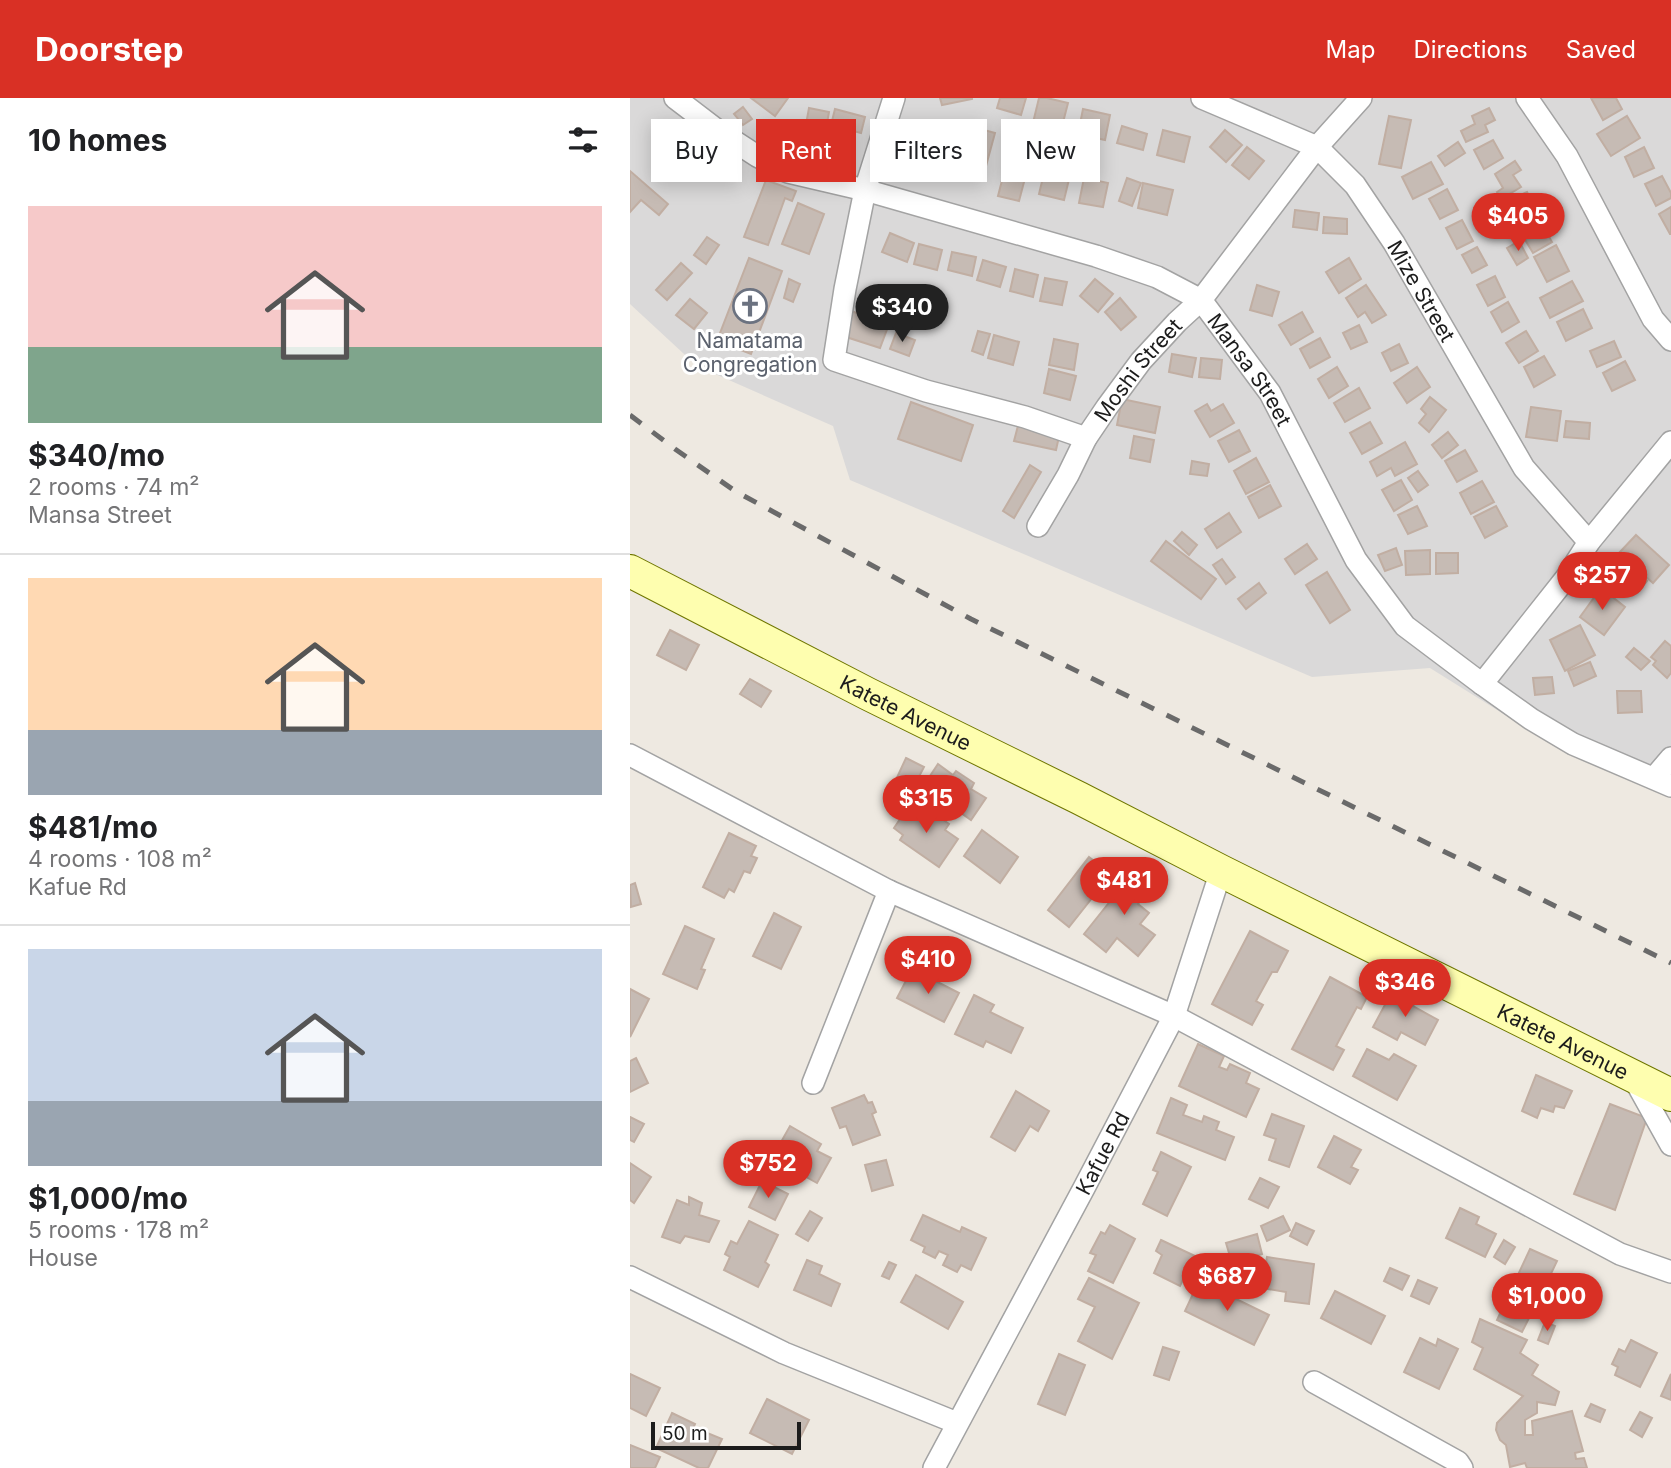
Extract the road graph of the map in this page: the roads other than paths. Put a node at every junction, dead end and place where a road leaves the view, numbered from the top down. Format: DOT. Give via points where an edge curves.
graph roads {
  1 [pos="675,98"];
  2 [pos="894,98"];
  3 [pos="1202,98"];
  4 [pos="1361,98"];
  5 [pos="1527,98"];
  6 [pos="1317,147"];
  7 [pos="865,190"];
  8 [pos="1201,300"];
  9 [pos="1671,340"];
  10 [pos="1086,438"];
  11 [pos="1671,442"];
  12 [pos="1038,526"];
  13 [pos="1589,542"];
  14 [pos="630,571"];
  15 [pos="1482,684"];
  16 [pos="630,755"];
  17 [pos="1671,758"];
  18 [pos="1663,782"];
  19 [pos="1221,871"];
  20 [pos="890,891"];
  21 [pos="1174,1016"];
  22 [pos="1633,1077"];
  23 [pos="813,1083"];
  24 [pos="1671,1095"];
  25 [pos="1671,1145"];
  26 [pos="1671,1272"];
  27 [pos="630,1277"];
  28 [pos="1314,1382"];
  29 [pos="957,1423"];
  30 [pos="934,1468"];
  31 [pos="1462,1468"];
  1 -- 7 [label="street, Mansa Street" via="757,156 788,172"];
  2 -- 7 [label="street"];
  3 -- 6 [label="street, Mize Street"];
  4 -- 6 [label="street, Moshi Street"];
  5 -- 9 [label="street" via="1567,156 1653,318"];
  6 -- 8 [label="street, Moshi Street"];
  6 -- 13 [label="street, Mize Street" via="1355,185 1394,243 1524,468"];
  7 -- 8 [label="street, Mansa Street" via="1096,256 1157,277"];
  7 -- 10 [label="street" via="834,360"];
  8 -- 10 [label="street, Moshi Street" via="1141,361"];
  8 -- 15 [label="street, Mansa Street" via="1270,393 1356,560 1405,626"];
  10 -- 12 [label="street, Moshi Street"];
  11 -- 13 [label="street"];
  13 -- 15 [label="street"];
  14 -- 19 [label="street, Katete Avenue"];
  15 -- 18 [label="street, Mansa Street" via="1573,744"];
  16 -- 20 [label="street"];
  17 -- 18 [label="street"];
  19 -- 21 [label="street, Kafue Rd"];
  19 -- 22 [label="street, Katete Avenue"];
  20 -- 21 [label="street"];
  20 -- 23 [label="street"];
  21 -- 26 [label="street" via="1620,1254"];
  21 -- 29 [label="street, Kafue Rd"];
  22 -- 24 [label="street, Katete Avenue"];
  22 -- 25 [label="street"];
  27 -- 29 [label="street" via="784,1353"];
  28 -- 31 [label="street"];
  29 -- 30 [label="street, Kafue Rd"];
}
